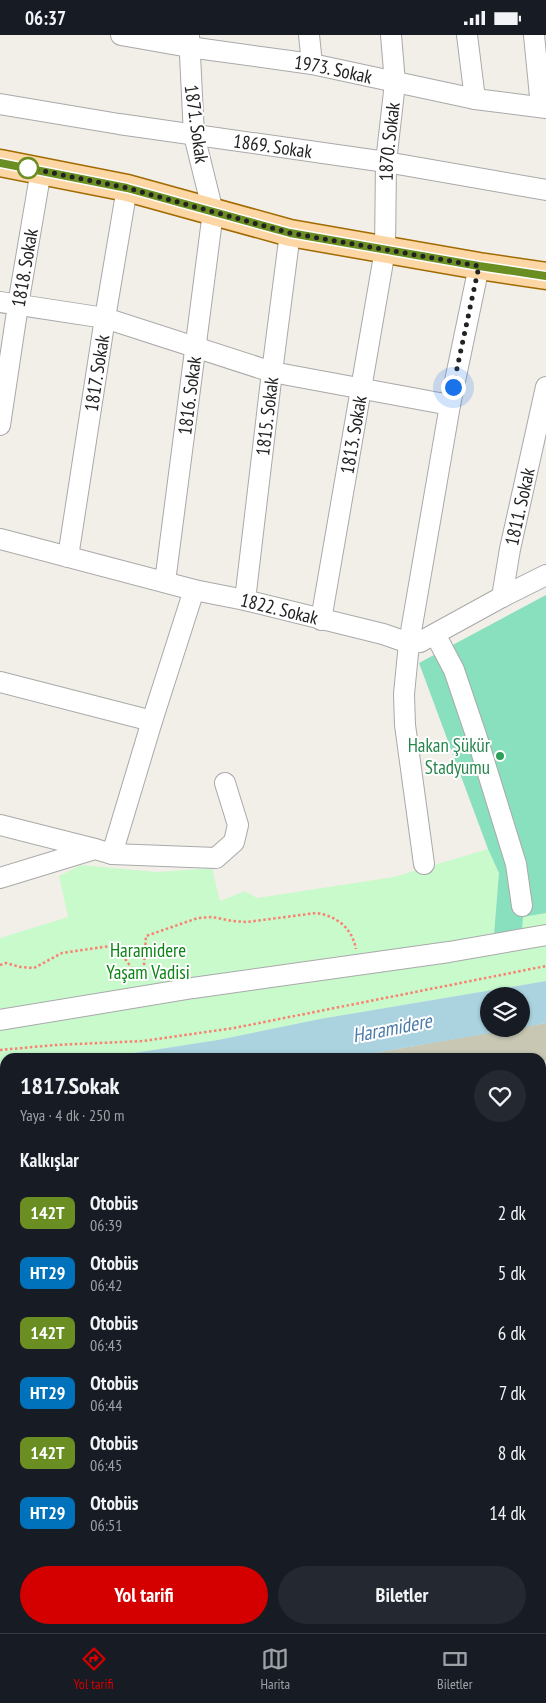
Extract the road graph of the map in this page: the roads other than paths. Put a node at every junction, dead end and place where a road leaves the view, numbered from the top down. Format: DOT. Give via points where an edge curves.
graph roads {
  1 [pos="120,35"];
  2 [pos="309,35"];
  3 [pos="391,35"];
  4 [pos="467,35"];
  5 [pos="534,35"];
  6 [pos="189,41"];
  7 [pos="312,64"];
  8 [pos="395,83"];
  9 [pos="475,99"];
  10 [pos="0,104"];
  11 [pos="544,107"];
  12 [pos="194,135"];
  13 [pos="386,162"];
  14 [pos="0,163"];
  15 [pos="41,170"];
  16 [pos="127,188"];
  17 [pos="546,190"];
  18 [pos="213,211"];
  19 [pos="290,233"];
  20 [pos="384,250"];
  21 [pos="479,266"];
  22 [pos="546,276"];
  23 [pos="9,303"];
  24 [pos="105,318"];
  25 [pos="195,348"];
  26 [pos="272,372"];
  27 [pos="360,387"];
  28 [pos="546,387"];
  29 [pos="450,405"];
  30 [pos="0,425"];
  31 [pos="0,539"];
  32 [pos="68,557"];
  33 [pos="546,575"];
  34 [pos="165,582"];
  35 [pos="194,590"];
  36 [pos="502,597"];
  37 [pos="245,600"];
  38 [pos="321,620"];
  39 [pos="435,634"];
  40 [pos="409,643"];
  41 [pos="0,681"];
  42 [pos="152,721"];
  43 [pos="225,783"];
  44 [pos="0,825"];
  45 [pos="104,851"];
  46 [pos="424,864"];
  47 [pos="0,878"];
  48 [pos="522,907"];
  49 [pos="546,935"];
  50 [pos="0,1020"];
  1 -- 6 [label="street, 1973. Sokak"];
  2 -- 7 [label="street"];
  3 -- 8 [label="street, 1870. Sokak"];
  4 -- 9 [label="street"];
  5 -- 11 [label="street"];
  6 -- 7 [label="street, 1973. Sokak"];
  6 -- 12 [label="street, 1871. Sokak"];
  7 -- 8 [label="street, 1973. Sokak"];
  8 -- 9 [label="street, 1973. Sokak"];
  8 -- 13 [label="street, 1870. Sokak"];
  9 -- 11 [label="street, 1973. Sokak"];
  10 -- 12 [label="street, 1869. Sokak"];
  12 -- 13 [label="street, 1869. Sokak"];
  12 -- 18 [label="street, 1871. Sokak"];
  13 -- 17 [label="street, 1869. Sokak"];
  13 -- 20 [label="street, 1870. Sokak"];
  14 -- 15 [label="main road"];
  15 -- 16 [label="main road"];
  15 -- 23 [label="street, 1818. Sokak"];
  16 -- 18 [label="main road"];
  16 -- 24 [label="street, 1817. Sokak"];
  18 -- 19 [label="main road"];
  18 -- 25 [label="street, 1816. Sokak"];
  19 -- 20 [label="main road"];
  19 -- 26 [label="street, 1815. Sokak"];
  20 -- 21 [label="main road"];
  20 -- 27 [label="street, 1813. Sokak"];
  21 -- 22 [label="main road"];
  21 -- 29 [label="street"];
  23 -- 24 [label="street"];
  23 -- 30 [label="street, 1818. Sokak"];
  24 -- 25 [label="street"];
  24 -- 32 [label="street, 1817. Sokak"];
  25 -- 26 [label="street"];
  25 -- 34 [label="street, 1816. Sokak"];
  26 -- 27 [label="street"];
  26 -- 37 [label="street, 1815. Sokak"];
  27 -- 29 [label="street"];
  27 -- 38 [label="street, 1813. Sokak"];
  28 -- 36 [label="street, 1811. Sokak"];
  29 -- 40 [label="street"];
  31 -- 32 [label="street, 1822. Sokak"];
  32 -- 34 [label="street, 1822. Sokak"];
  33 -- 36 [label="street"];
  34 -- 35 [label="street, 1822. Sokak"];
  35 -- 37 [label="street, 1822. Sokak"];
  35 -- 42 [label="street"];
  36 -- 39 [label="street"];
  37 -- 38 [label="street, 1822. Sokak"];
  38 -- 40 [label="street, 1822. Sokak"];
  39 -- 40 [label="street" via="420,642"];
  39 -- 48 [label="street" via="454,670 476,738 516,864"];
  40 -- 46 [label="street" via="404,694 405,725"];
  41 -- 42 [label="street"];
  42 -- 45 [label="street"];
  43 -- 45 [label="street" via="238,825 234,842 216,858"];
  44 -- 45 [label="street"];
  45 -- 47 [label="street"];
  49 -- 50 [label="street"];
}
